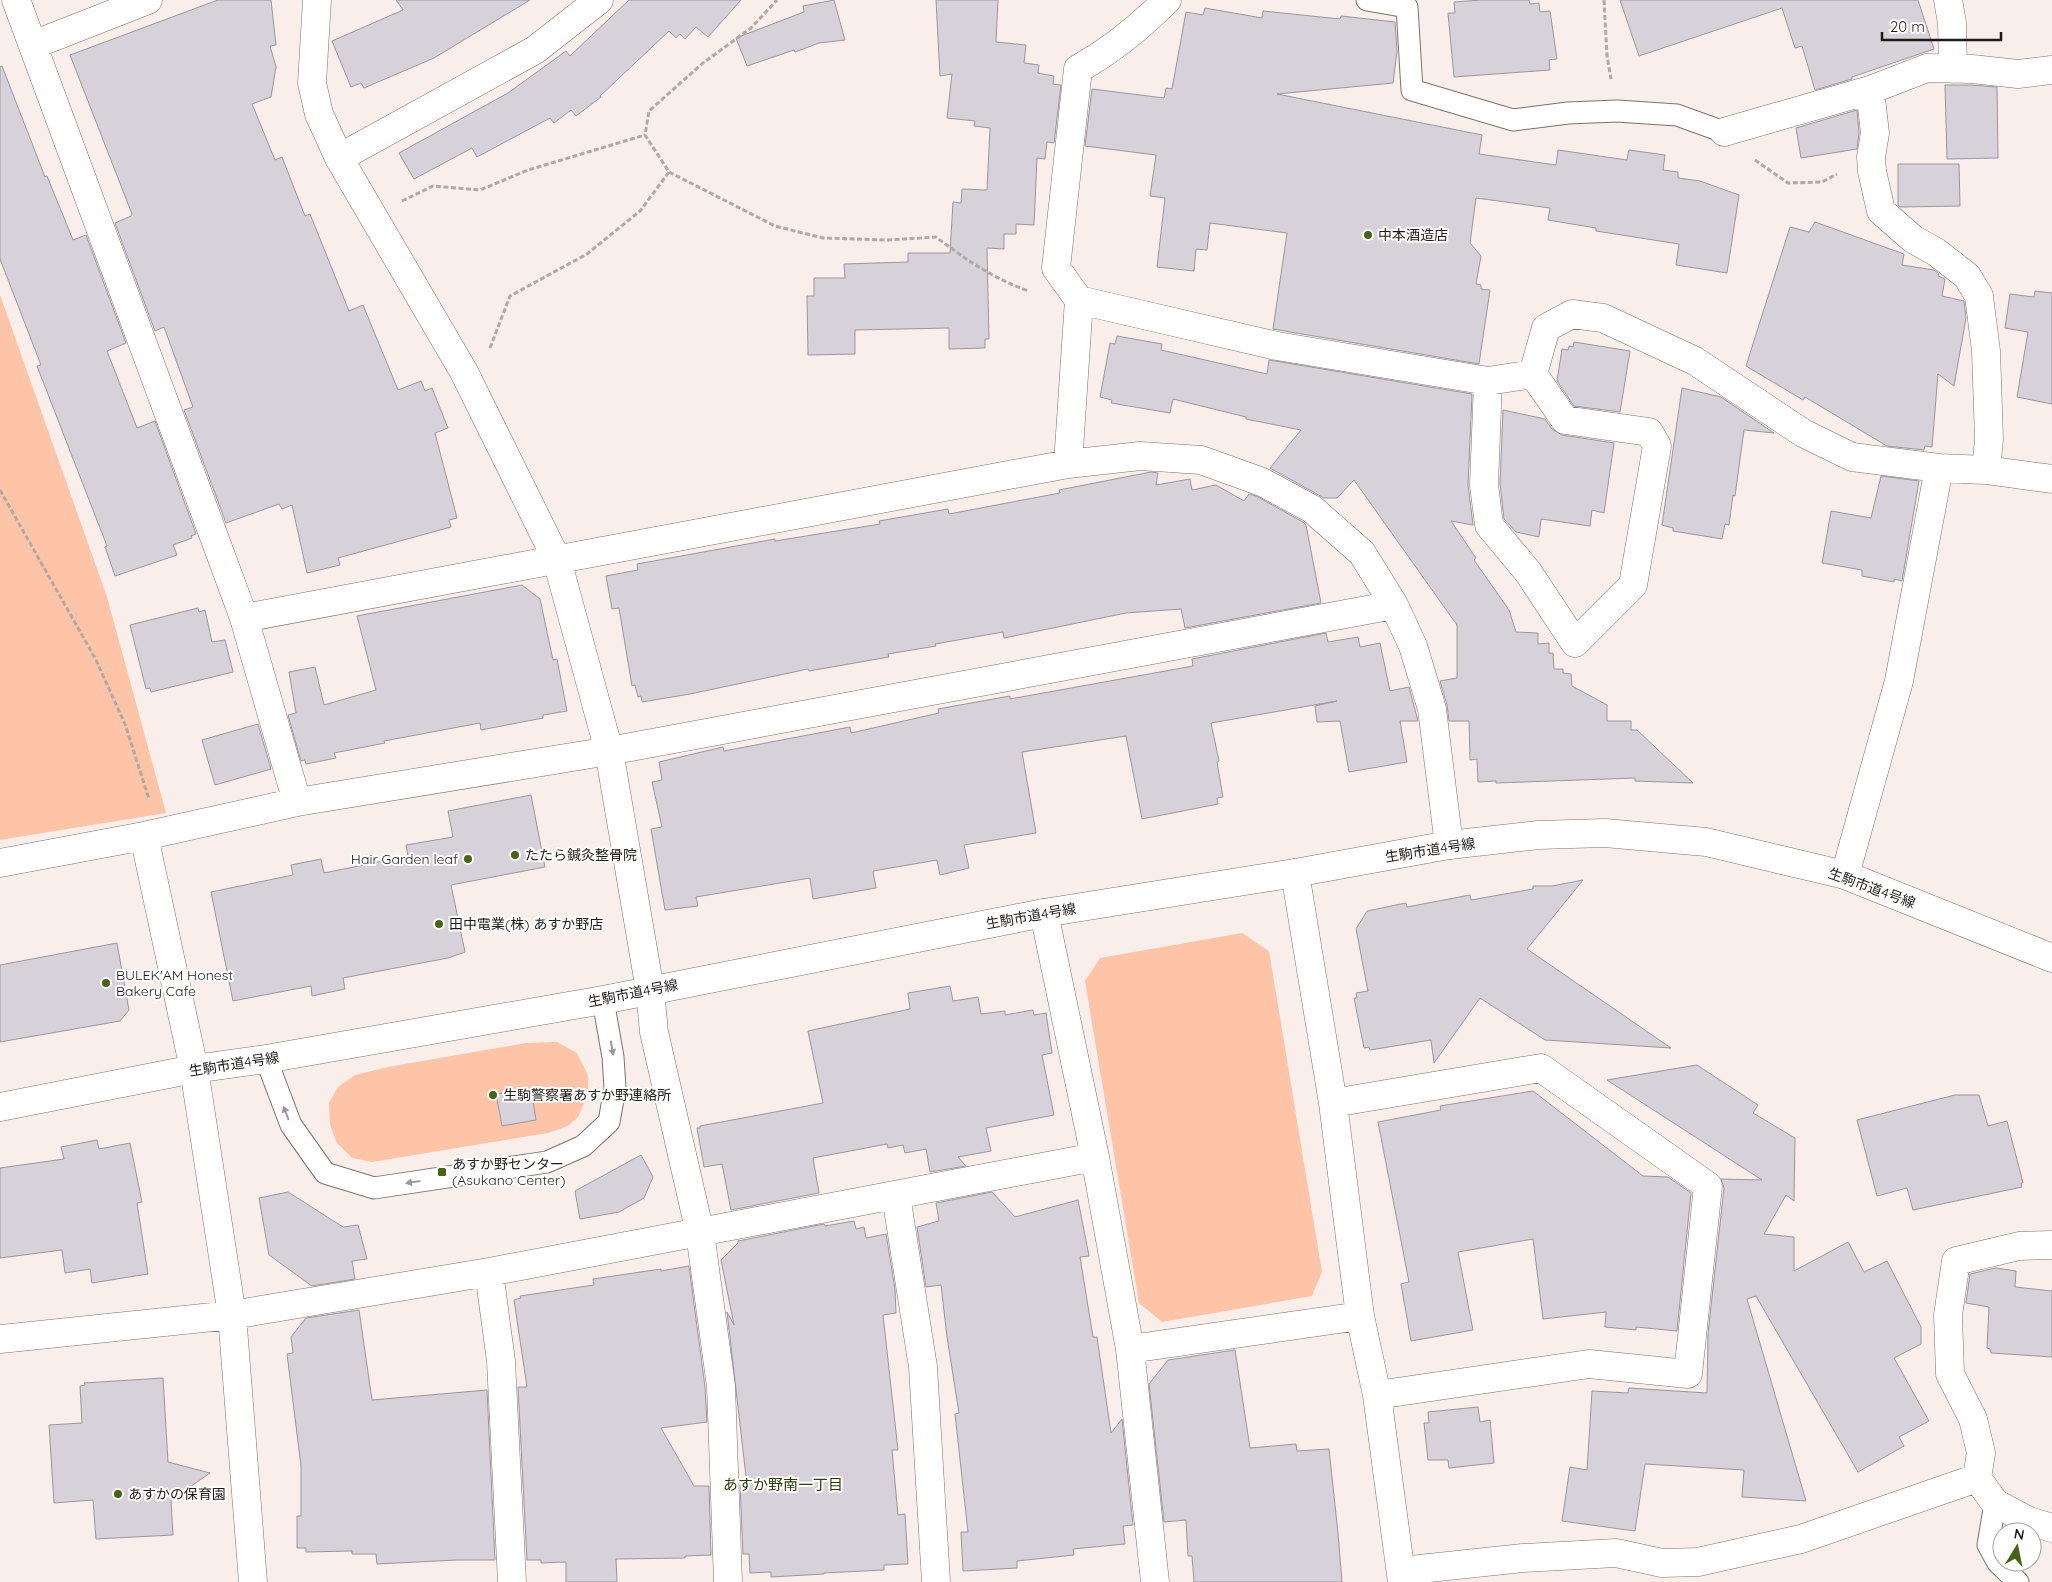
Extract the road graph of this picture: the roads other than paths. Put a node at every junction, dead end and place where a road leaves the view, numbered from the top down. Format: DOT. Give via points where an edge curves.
graph roads {
  1 [pos="16,0"];
  2 [pos="148,0"];
  3 [pos="317,0"];
  4 [pos="599,0"];
  5 [pos="1167,0"];
  6 [pos="1367,0"];
  7 [pos="1948,0"];
  8 [pos="33,45"];
  9 [pos="1953,69"];
  10 [pos="2052,70"];
  11 [pos="1870,90"];
  12 [pos="1724,132"];
  13 [pos="339,158"];
  14 [pos="1079,304"];
  15 [pos="1533,374"];
  16 [pos="1488,381"];
  17 [pos="1068,464"];
  18 [pos="1939,468"];
  19 [pos="1986,470"];
  20 [pos="2052,479"];
  21 [pos="557,560"];
  22 [pos="1394,605"];
  23 [pos="244,618"];
  24 [pos="609,752"];
  25 [pos="297,802"];
  26 [pos="151,835"];
  27 [pos="1449,845"];
  28 [pos="0,862"];
  29 [pos="1295,873"];
  30 [pos="1845,875"];
  31 [pos="1044,913"];
  32 [pos="2052,958"];
  33 [pos="650,990"];
  34 [pos="603,1000"];
  35 [pos="266,1059"];
  36 [pos="194,1069"];
  37 [pos="1333,1103"];
  38 [pos="0,1107"];
  39 [pos="1095,1157"];
  40 [pos="896,1196"];
  41 [pos="700,1233"];
  42 [pos="2052,1245"];
  43 [pos="489,1272"];
  44 [pos="232,1315"];
  45 [pos="1360,1316"];
  46 [pos="0,1339"];
  47 [pos="1130,1349"];
  48 [pos="1377,1395"];
  49 [pos="1976,1478"];
  50 [pos="1996,1503"];
  51 [pos="2052,1528"];
  52 [pos="1402,1577"];
  53 [pos="252,1582"];
  54 [pos="512,1582"];
  55 [pos="728,1582"];
  56 [pos="936,1582"];
  57 [pos="1155,1582"];
  58 [pos="2018,1582"];
  1 -- 8 [label="street"];
  2 -- 8 [label="street"];
  3 -- 13 [label="street" via="312,83 319,114"];
  4 -- 13 [label="street" via="534,50"];
  5 -- 14 [label="street" via="1106,53 1078,69 1056,268"];
  6 -- 12 [label="lane" via="1407,7 1412,90 1513,120 1617,111 1677,114"];
  7 -- 9 [label="street"];
  8 -- 23 [label="street"];
  9 -- 10 [label="street" via="2018,74"];
  9 -- 11 [label="street" via="1927,68"];
  11 -- 12 [label="street"];
  11 -- 19 [label="street" via="1875,133 1872,171 1881,211 1913,239 1967,276 1979,296 1986,351"];
  13 -- 21 [label="street" via="464,372"];
  14 -- 16 [label="street" via="1277,346"];
  14 -- 17 [label="street"];
  15 -- 16 [label="street"];
  15 -- 16 [label="street" via="1565,420 1649,432 1657,446 1633,585 1575,643 1528,572 1489,524 1484,485"];
  15 -- 18 [label="street" via="1546,328 1572,314 1603,318 1695,361 1803,433 1852,456"];
  17 -- 21 [label="street"];
  17 -- 22 [label="street" via="1140,456 1201,460 1262,482 1312,509 1362,553"];
  18 -- 19 [label="street"];
  18 -- 30 [label="street" via="1899,681"];
  19 -- 20 [label="street"];
  21 -- 23 [label="street"];
  21 -- 24 [label="street"];
  22 -- 24 [label="street"];
  22 -- 27 [label="street" via="1413,646 1432,709"];
  23 -- 25 [label="street"];
  24 -- 25 [label="street"];
  24 -- 33 [label="street"];
  25 -- 26 [label="street"];
  26 -- 28 [label="street"];
  26 -- 36 [label="street"];
  27 -- 29 [label="street, 生駒市道4号線"];
  27 -- 30 [label="street, 生駒市道4号線" via="1538,835 1605,833 1706,842"];
  29 -- 31 [label="street, 生駒市道4号線"];
  29 -- 37 [label="street"];
  30 -- 32 [label="street, 生駒市道4号線"];
  31 -- 33 [label="street, 生駒市道4号線"];
  31 -- 39 [label="street"];
  33 -- 34 [label="street, 生駒市道4号線"];
  33 -- 41 [label="street" via="654,1032"];
  34 -- 35 [label="street, 生駒市道4号線"];
  34 -- 35 [label="lane, one-way" via="615,1088 609,1122 583,1146 547,1162 374,1188 325,1172 291,1125"];
  35 -- 36 [label="street, 生駒市道4号線"];
  36 -- 38 [label="street, 生駒市道4号線"];
  36 -- 44 [label="street"];
  37 -- 45 [label="street"];
  37 -- 48 [label="street" via="1542,1068 1708,1186 1688,1374 1589,1364"];
  39 -- 40 [label="street"];
  39 -- 47 [label="street"];
  40 -- 41 [label="street"];
  40 -- 56 [label="street" via="923,1367"];
  41 -- 43 [label="street"];
  41 -- 55 [label="street" via="721,1386"];
  42 -- 49 [label="street" via="2019,1246 1956,1261 1948,1316 1950,1374 1973,1419 1981,1452"];
  43 -- 44 [label="street"];
  43 -- 54 [label="street" via="501,1361"];
  44 -- 46 [label="street"];
  44 -- 53 [label="street"];
  45 -- 47 [label="street"];
  45 -- 48 [label="street"];
  47 -- 57 [label="street"];
  48 -- 52 [label="street"];
  49 -- 50 [label="street"];
  49 -- 52 [label="street" via="1801,1539 1698,1562 1662,1563 1616,1554 1523,1558"];
  50 -- 51 [label="street" via="2029,1521"];
  50 -- 58 [label="lane" via="1988,1545 1998,1563"];
}
